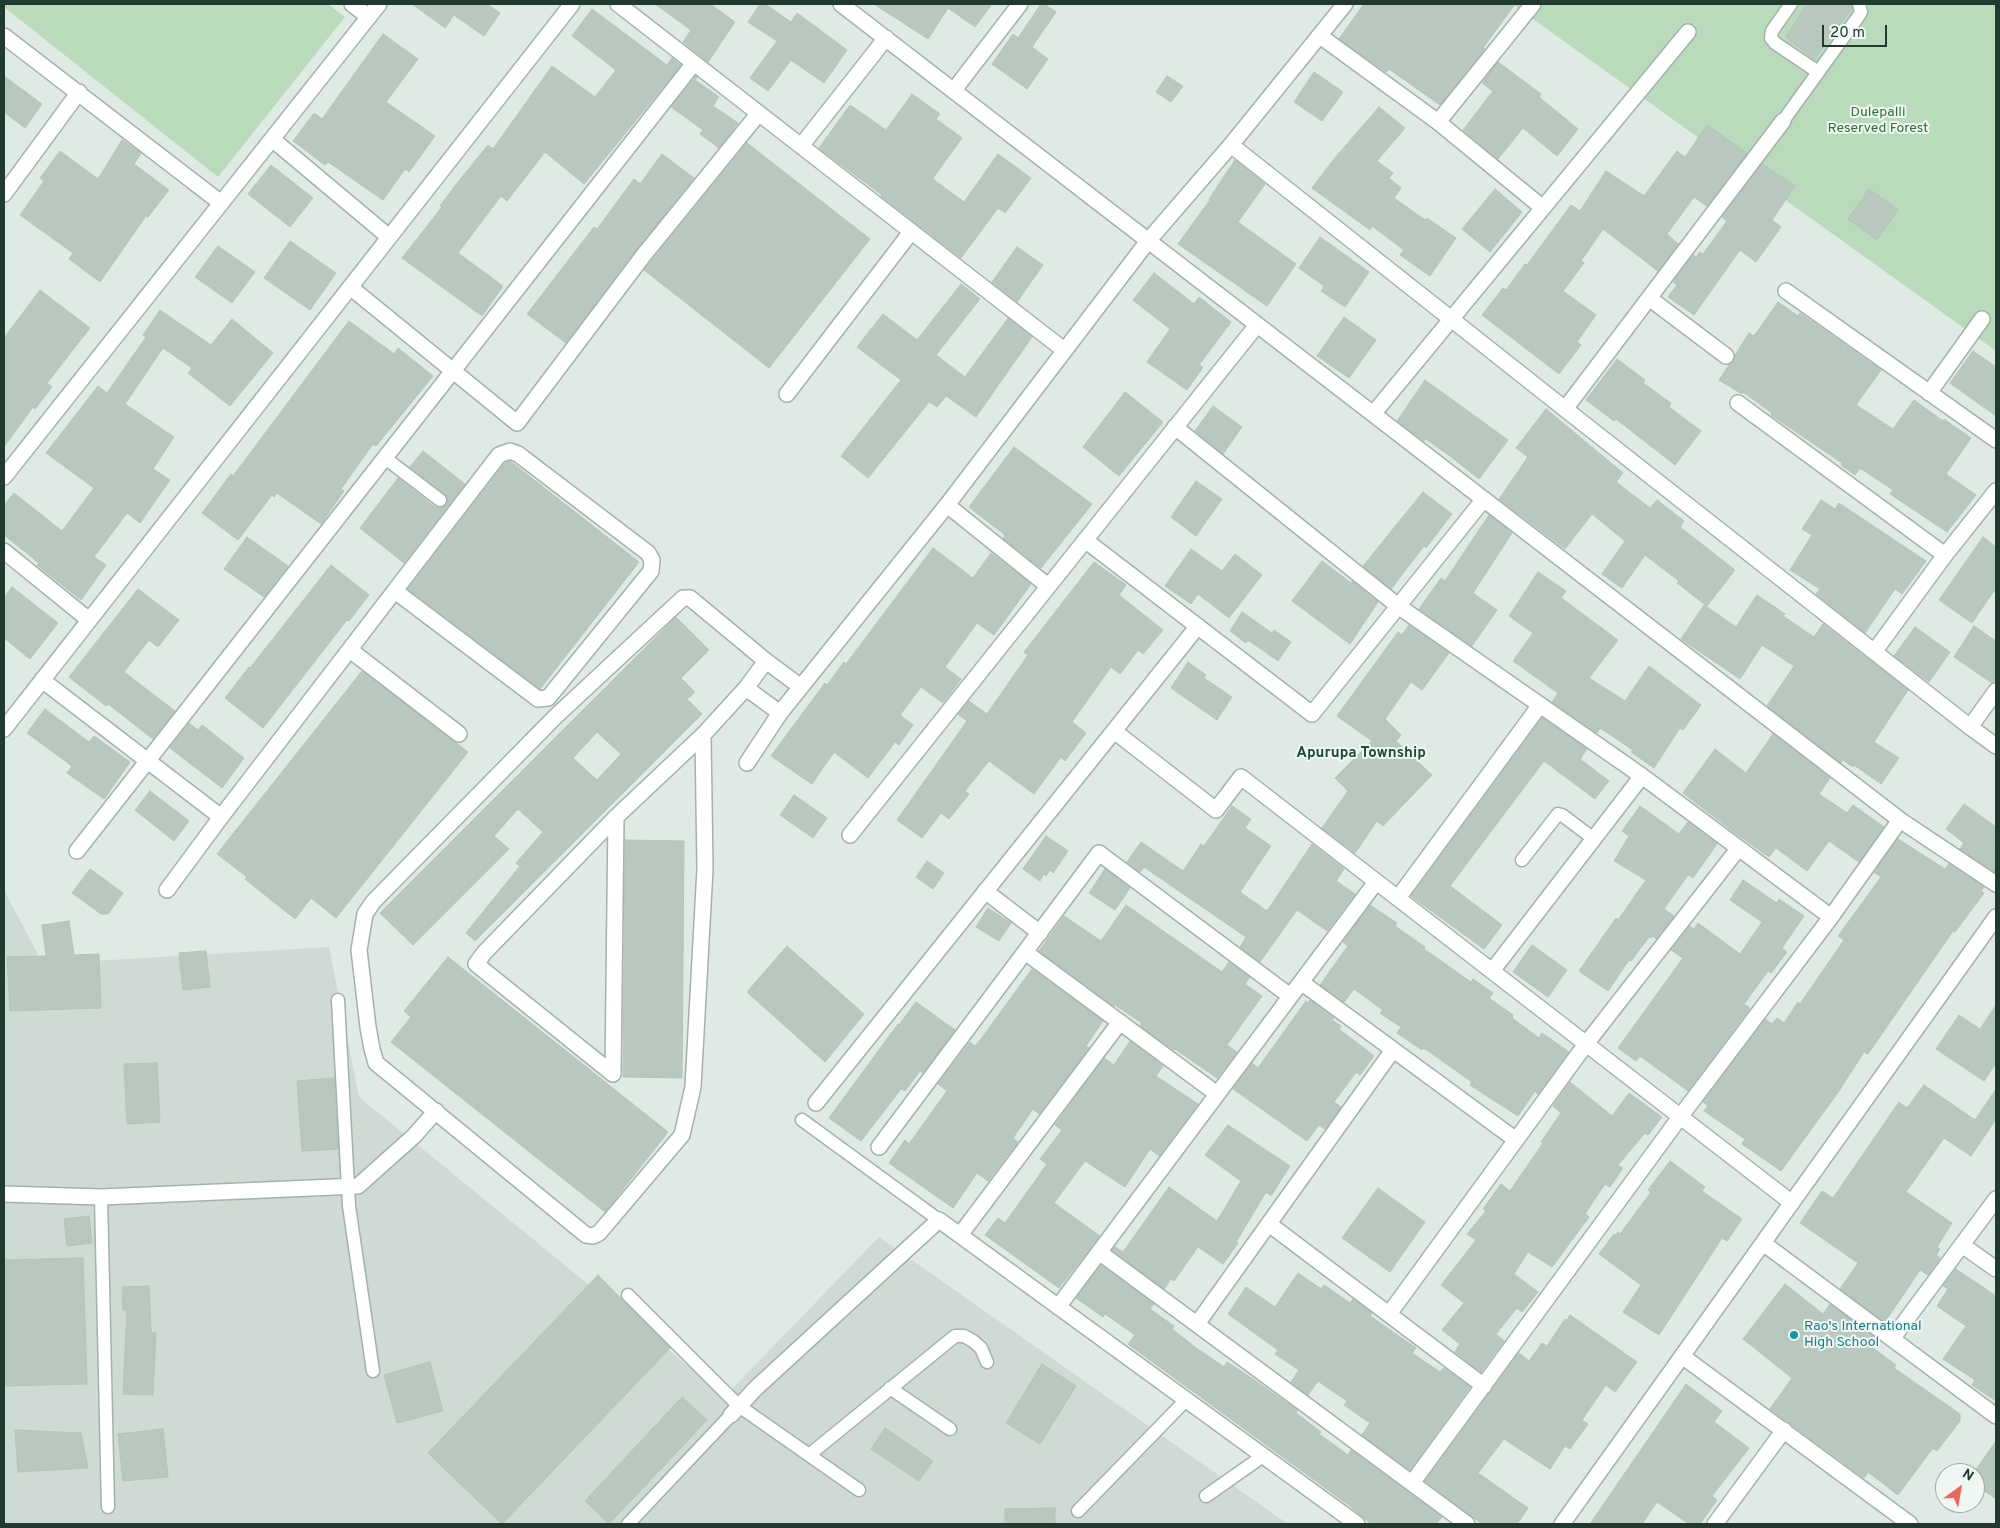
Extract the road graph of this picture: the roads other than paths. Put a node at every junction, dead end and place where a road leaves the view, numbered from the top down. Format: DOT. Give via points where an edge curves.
graph roads {
  1 [pos="352,4"];
  2 [pos="379,4"];
  3 [pos="572,4"];
  4 [pos="618,4"];
  5 [pos="841,4"];
  6 [pos="1020,4"];
  7 [pos="1345,4"];
  8 [pos="1533,4"];
  9 [pos="1791,4"];
  10 [pos="1859,4"];
  11 [pos="369,17"];
  12 [pos="1688,32"];
  13 [pos="4,36"];
  14 [pos="1320,36"];
  15 [pos="886,38"];
  16 [pos="694,63"];
  17 [pos="1818,72"];
  18 [pos="954,90"];
  19 [pos="78,92"];
  20 [pos="759,113"];
  21 [pos="1783,121"];
  22 [pos="1438,122"];
  23 [pos="272,140"];
  24 [pos="1231,145"];
  25 [pos="801,146"];
  26 [pos="4,194"];
  27 [pos="221,203"];
  28 [pos="1543,208"];
  29 [pos="911,232"];
  30 [pos="389,237"];
  31 [pos="1148,241"];
  32 [pos="350,287"];
  33 [pos="1786,291"];
  34 [pos="1649,298"];
  35 [pos="1982,319"];
  36 [pos="1451,320"];
  37 [pos="1257,324"];
  38 [pos="1064,350"];
  39 [pos="1726,356"];
  40 [pos="453,371"];
  41 [pos="1929,393"];
  42 [pos="787,394"];
  43 [pos="1738,403"];
  44 [pos="1565,409"];
  45 [pos="1373,414"];
  46 [pos="1175,427"];
  47 [pos="1996,440"];
  48 [pos="385,458"];
  49 [pos="4,477"];
  50 [pos="1996,491"];
  51 [pos="440,500"];
  52 [pos="1484,500"];
  53 [pos="946,505"];
  54 [pos="1085,540"];
  55 [pos="4,552"];
  56 [pos="1945,555"];
  57 [pos="1048,586"];
  58 [pos="394,591"];
  59 [pos="1398,606"];
  60 [pos="89,620"];
  61 [pos="1198,626"];
  62 [pos="350,650"];
  63 [pos="1874,652"];
  64 [pos="766,661"];
  65 [pos="42,680"];
  66 [pos="802,687"];
  67 [pos="746,688"];
  68 [pos="1996,691"];
  69 [pos="1540,705"];
  70 [pos="780,713"];
  71 [pos="1970,727"];
  72 [pos="4,729"];
  73 [pos="1114,731"];
  74 [pos="460,734"];
  75 [pos="703,735"];
  76 [pos="1996,746"];
  77 [pos="147,761"];
  78 [pos="747,763"];
  79 [pos="1642,776"];
  80 [pos="221,817"];
  81 [pos="616,817"];
  82 [pos="1900,820"];
  83 [pos="850,835"];
  84 [pos="1594,839"];
  85 [pos="1738,849"];
  86 [pos="77,851"];
  87 [pos="1522,860"];
  88 [pos="1376,882"];
  89 [pos="1996,884"];
  90 [pos="167,890"];
  91 [pos="985,891"];
  92 [pos="1398,898"];
  93 [pos="1831,917"];
  94 [pos="1996,917"];
  95 [pos="1040,933"];
  96 [pos="1025,952"];
  97 [pos="1492,971"];
  98 [pos="1301,982"];
  99 [pos="1290,996"];
  100 [pos="338,1000"];
  101 [pos="1120,1022"];
  102 [pos="1586,1044"];
  103 [pos="1394,1050"];
  104 [pos="1217,1094"];
  105 [pos="816,1103"];
  106 [pos="436,1110"];
  107 [pos="1680,1117"];
  108 [pos="802,1120"];
  109 [pos="1516,1140"];
  110 [pos="879,1147"];
  111 [pos="349,1186"];
  112 [pos="4,1194"];
  113 [pos="101,1197"];
  114 [pos="1996,1199"];
  115 [pos="1792,1203"];
  116 [pos="939,1220"];
  117 [pos="1269,1224"];
  118 [pos="960,1235"];
  119 [pos="1763,1243"];
  120 [pos="1962,1245"];
  121 [pos="1099,1252"];
  122 [pos="1996,1269"];
  123 [pos="628,1295"];
  124 [pos="1058,1307"];
  125 [pos="1389,1314"];
  126 [pos="1197,1324"];
  127 [pos="1892,1339"];
  128 [pos="1682,1356"];
  129 [pos="987,1362"];
  130 [pos="373,1371"];
  131 [pos="1484,1386"];
  132 [pos="890,1388"];
  133 [pos="1186,1400"];
  134 [pos="735,1411"];
  135 [pos="1996,1416"];
  136 [pos="950,1429"];
  137 [pos="1784,1430"];
  138 [pos="809,1455"];
  139 [pos="1263,1456"];
  140 [pos="1412,1483"];
  141 [pos="859,1490"];
  142 [pos="1206,1496"];
  143 [pos="108,1507"];
  144 [pos="1078,1511"];
  145 [pos="628,1524"];
  146 [pos="1357,1524"];
  147 [pos="1467,1524"];
  148 [pos="1562,1524"];
  149 [pos="1715,1524"];
  150 [pos="1910,1524"];
  1 -- 11 [label="street"];
  2 -- 11 [label="street"];
  3 -- 30 [label="street"];
  4 -- 16 [label="street"];
  5 -- 15 [label="street"];
  6 -- 18 [label="street"];
  7 -- 14 [label="street"];
  8 -- 22 [label="street"];
  9 -- 17 [label="lane" via="1772,31 1772,38"];
  10 -- 17 [label="lane" via="1861,12 1858,18"];
  11 -- 23 [label="street"];
  12 -- 28 [label="street"];
  13 -- 19 [label="street"];
  14 -- 22 [label="street"];
  14 -- 24 [label="street"];
  15 -- 18 [label="street"];
  15 -- 25 [label="street"];
  16 -- 20 [label="street"];
  16 -- 40 [label="street"];
  17 -- 21 [label="lane"];
  18 -- 31 [label="street"];
  19 -- 26 [label="street"];
  19 -- 27 [label="street"];
  20 -- 25 [label="street"];
  20 -- 40 [label="street" via="517,422"];
  21 -- 34 [label="street"];
  22 -- 28 [label="street"];
  23 -- 27 [label="street"];
  23 -- 30 [label="street"];
  24 -- 31 [label="street"];
  24 -- 36 [label="street"];
  25 -- 29 [label="street"];
  27 -- 49 [label="street"];
  28 -- 36 [label="street"];
  29 -- 38 [label="street"];
  29 -- 42 [label="street"];
  30 -- 32 [label="street"];
  31 -- 37 [label="street"];
  31 -- 38 [label="street"];
  32 -- 40 [label="street"];
  32 -- 60 [label="street"];
  33 -- 41 [label="street"];
  34 -- 39 [label="street"];
  34 -- 44 [label="street"];
  35 -- 41 [label="street"];
  36 -- 44 [label="street"];
  36 -- 45 [label="street"];
  37 -- 45 [label="street"];
  37 -- 46 [label="street"];
  38 -- 53 [label="street"];
  40 -- 48 [label="street"];
  41 -- 47 [label="street"];
  43 -- 56 [label="street"];
  44 -- 63 [label="street"];
  45 -- 52 [label="street"];
  46 -- 54 [label="street"];
  46 -- 59 [label="street"];
  48 -- 51 [label="lane"];
  48 -- 77 [label="street"];
  50 -- 56 [label="street"];
  52 -- 59 [label="street"];
  52 -- 82 [label="street"];
  53 -- 57 [label="street"];
  53 -- 66 [label="street"];
  54 -- 57 [label="street"];
  54 -- 61 [label="street"];
  55 -- 60 [label="street"];
  56 -- 63 [label="street"];
  57 -- 83 [label="street"];
  58 -- 58 [label="street" via="538,699 548,698 651,571 652,560 648,553 510,451 500,454"];
  58 -- 62 [label="street"];
  59 -- 61 [label="street" via="1312,714"];
  59 -- 69 [label="street"];
  60 -- 65 [label="street"];
  61 -- 73 [label="street"];
  62 -- 74 [label="street"];
  62 -- 80 [label="street"];
  63 -- 71 [label="street"];
  64 -- 66 [label="street"];
  64 -- 67 [label="street"];
  64 -- 106 [label="street" via="690,598 683,598 555,717 364,914 359,950 376,1063"];
  65 -- 72 [label="street"];
  65 -- 77 [label="street"];
  66 -- 70 [label="street"];
  67 -- 70 [label="street"];
  67 -- 75 [label="street"];
  68 -- 71 [label="street"];
  69 -- 79 [label="street"];
  69 -- 92 [label="street"];
  70 -- 78 [label="street"];
  71 -- 76 [label="street"];
  73 -- 88 [label="street" via="1216,810 1241,777"];
  73 -- 91 [label="street"];
  75 -- 81 [label="street"];
  75 -- 106 [label="street" via="705,869 693,1087 682,1135 593,1236 586,1235"];
  77 -- 80 [label="street"];
  77 -- 86 [label="street"];
  79 -- 84 [label="street"];
  79 -- 85 [label="street"];
  80 -- 90 [label="street"];
  81 -- 81 [label="street" via="476,964 613,1074"];
  82 -- 89 [label="street"];
  82 -- 93 [label="street"];
  84 -- 87 [label="lane" via="1558,814"];
  84 -- 97 [label="street"];
  85 -- 93 [label="street"];
  85 -- 102 [label="street"];
  88 -- 92 [label="street"];
  88 -- 98 [label="street"];
  91 -- 95 [label="street"];
  91 -- 105 [label="street"];
  92 -- 97 [label="street"];
  93 -- 107 [label="street"];
  94 -- 115 [label="street"];
  95 -- 96 [label="street"];
  95 -- 99 [label="street" via="1099,853"];
  96 -- 101 [label="street"];
  96 -- 110 [label="street"];
  97 -- 102 [label="street"];
  98 -- 99 [label="street"];
  98 -- 103 [label="street"];
  99 -- 104 [label="street"];
  100 -- 111 [label="lane"];
  101 -- 104 [label="street"];
  101 -- 118 [label="street"];
  102 -- 107 [label="street"];
  102 -- 109 [label="street"];
  103 -- 109 [label="street"];
  103 -- 117 [label="street"];
  104 -- 121 [label="street"];
  106 -- 111 [label="street" via="414,1136 358,1186"];
  107 -- 115 [label="street"];
  107 -- 131 [label="street"];
  108 -- 116 [label="lane"];
  109 -- 125 [label="street"];
  111 -- 113 [label="street"];
  111 -- 130 [label="lane" via="349,1206"];
  112 -- 113 [label="street"];
  113 -- 143 [label="lane"];
  114 -- 120 [label="street"];
  115 -- 119 [label="street"];
  116 -- 118 [label="street"];
  116 -- 134 [label="street"];
  117 -- 125 [label="street"];
  117 -- 126 [label="street"];
  118 -- 124 [label="street"];
  119 -- 127 [label="street"];
  119 -- 128 [label="street"];
  120 -- 122 [label="street"];
  120 -- 127 [label="street"];
  121 -- 124 [label="street"];
  121 -- 126 [label="street"];
  123 -- 134 [label="lane"];
  124 -- 133 [label="street"];
  125 -- 131 [label="street"];
  126 -- 140 [label="street"];
  127 -- 135 [label="street"];
  128 -- 137 [label="street"];
  128 -- 148 [label="street"];
  129 -- 132 [label="lane" via="981,1348 973,1341 955,1336"];
  131 -- 140 [label="street"];
  132 -- 136 [label="lane"];
  132 -- 138 [label="lane"];
  133 -- 139 [label="street"];
  133 -- 144 [label="lane"];
  134 -- 138 [label="lane"];
  134 -- 145 [label="lane"];
  137 -- 149 [label="street"];
  137 -- 150 [label="street"];
  138 -- 141 [label="lane"];
  139 -- 142 [label="lane"];
  139 -- 146 [label="street"];
  140 -- 147 [label="street"];
}
